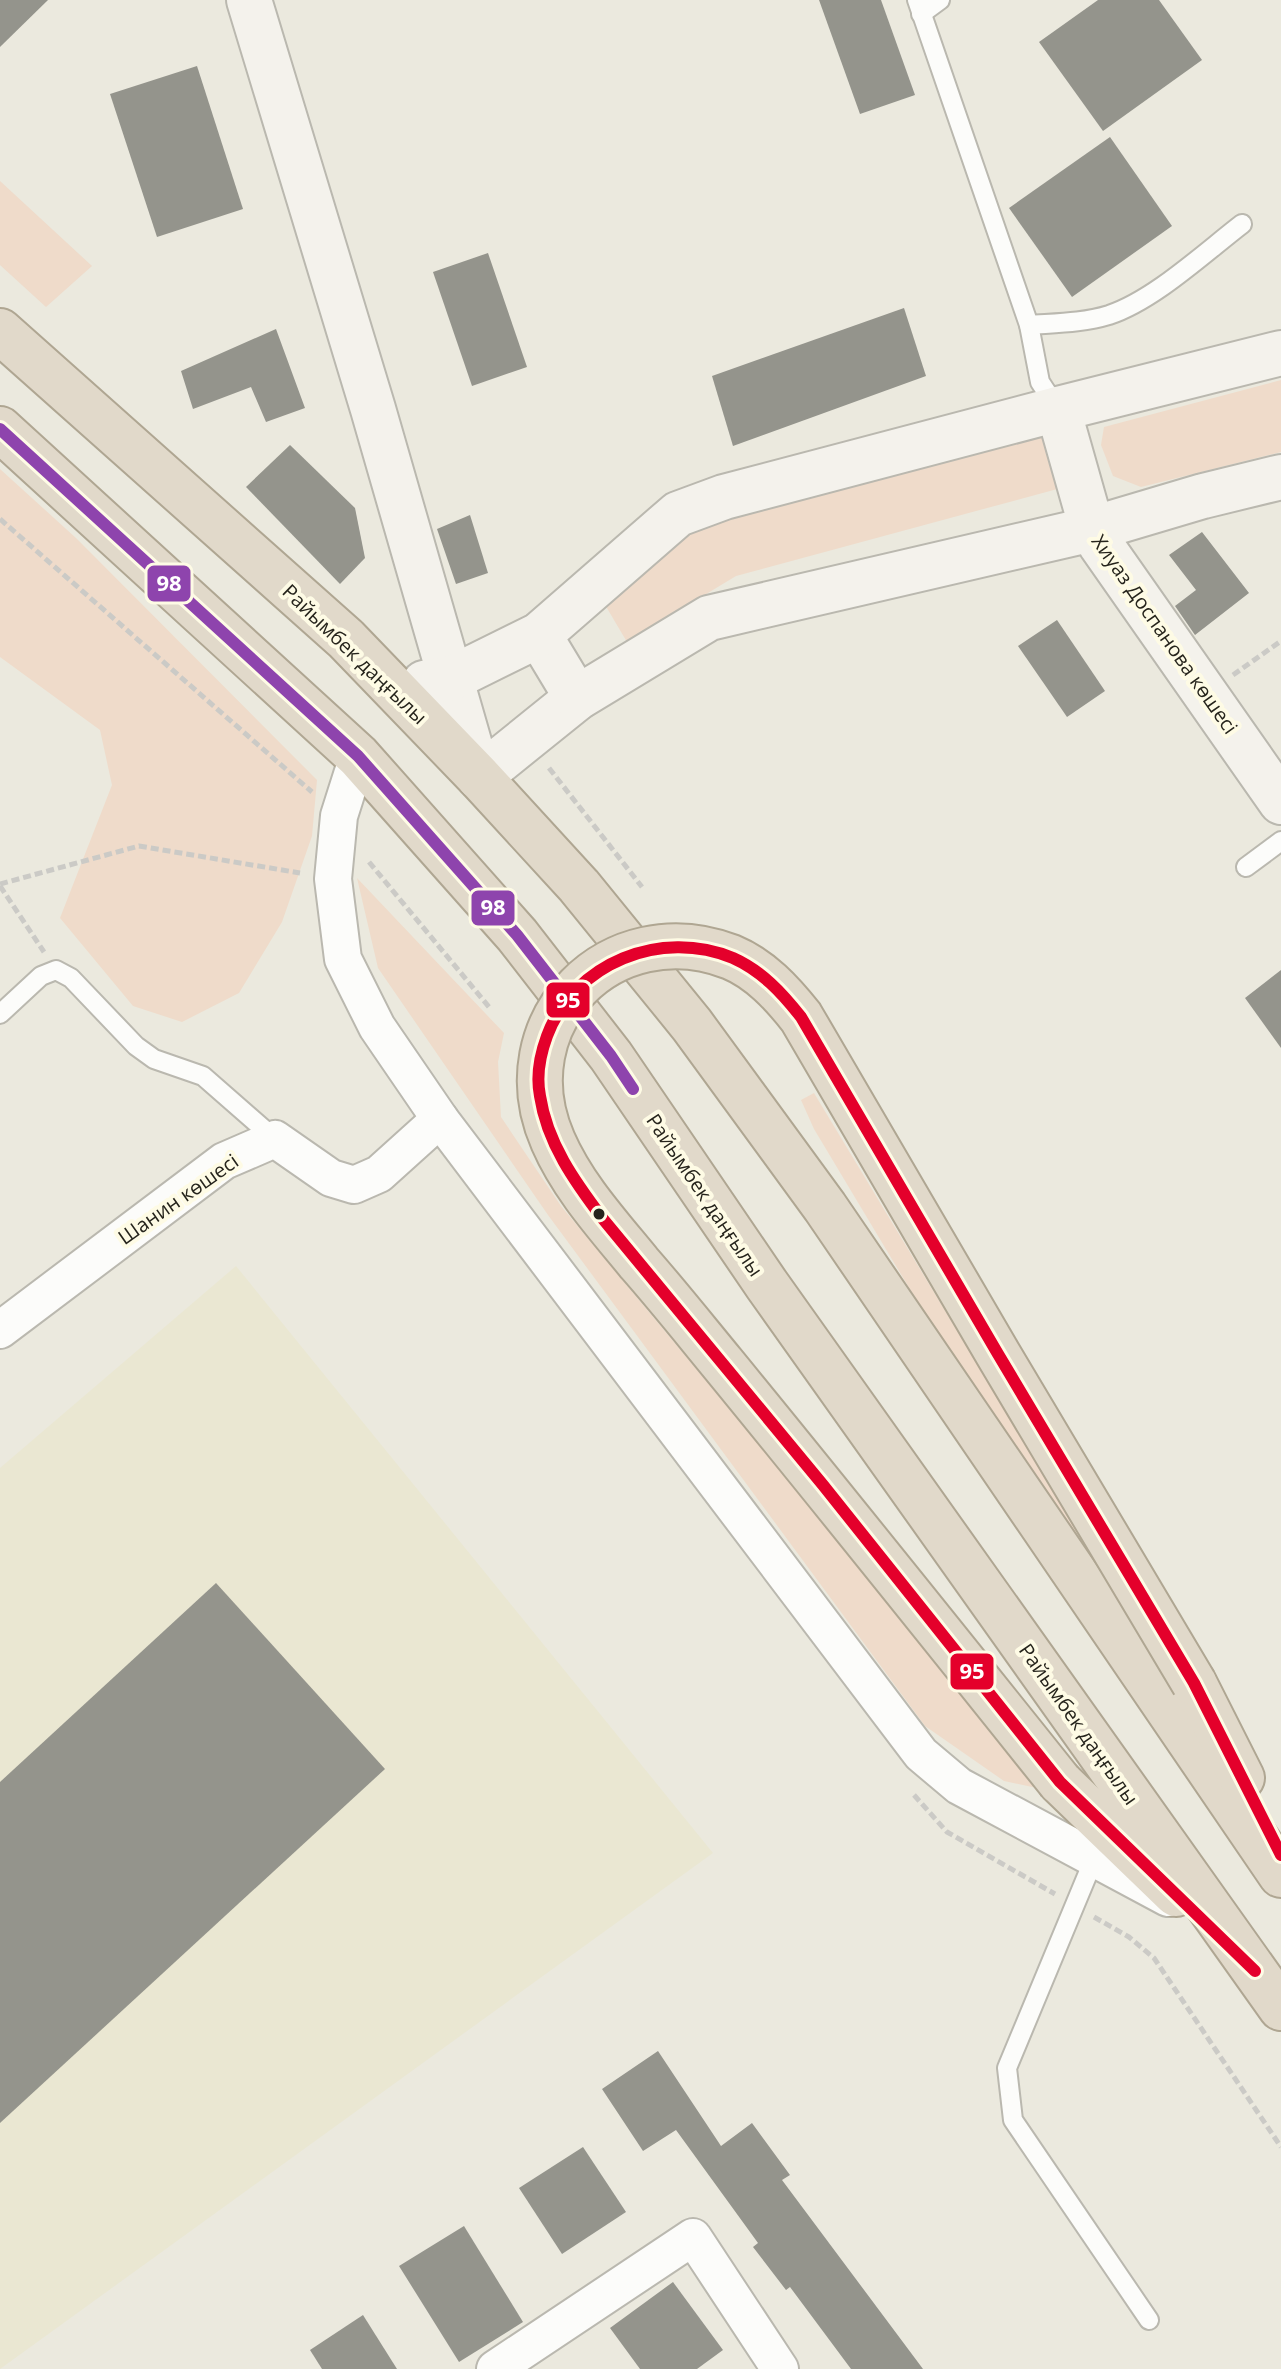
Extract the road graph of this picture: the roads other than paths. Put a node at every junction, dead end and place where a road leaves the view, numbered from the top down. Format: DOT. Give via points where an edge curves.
graph roads {
  1 [pos="249,0"];
  2 [pos="940,0"];
  3 [pos="919,7"];
  4 [pos="1242,224"];
  5 [pos="1029,325"];
  6 [pos="0,331"];
  7 [pos="1281,353"];
  8 [pos="1058,409"];
  9 [pos="0,429"];
  10 [pos="1281,477"];
  11 [pos="1092,529"];
  12 [pos="539,635"];
  13 [pos="452,678"];
  14 [pos="394,689"];
  15 [pos="577,698"];
  16 [pos="358,756"];
  17 [pos="479,777"];
  18 [pos="1281,802"];
  19 [pos="1281,841"];
  20 [pos="1246,867"];
  21 [pos="0,1014"];
  22 [pos="440,1119"];
  23 [pos="275,1139"];
  24 [pos="0,1330"];
  25 [pos="1281,1855"];
  26 [pos="1094,1859"];
  27 [pos="1281,1875"];
  28 [pos="1195,1912"];
  29 [pos="1255,1971"];
  30 [pos="1281,2008"];
  31 [pos="1149,2320"];
  32 [pos="495,2369"];
  33 [pos="780,2369"];
  1 -- 13 [label="street"];
  2 -- 3 [label="lane"];
  3 -- 5 [label="lane"];
  4 -- 5 [label="lane" via="1146,298 1080,322"];
  5 -- 8 [label="lane" via="1040,382"];
  6 -- 14 [label="highway, Райымбек даңғылы" via="346,639"];
  7 -- 8 [label="street"];
  8 -- 11 [label="street, Хиуаз Доспанова көшесі"];
  8 -- 12 [label="street" via="724,497 678,514"];
  9 -- 16 [label="highway, Райымбек даңғылы"];
  10 -- 11 [label="street"];
  11 -- 15 [label="street" via="709,618"];
  11 -- 18 [label="street, Хиуаз Доспанова көшесі"];
  12 -- 13 [label="street"];
  12 -- 15 [label="street"];
  13 -- 14 [label="street"];
  13 -- 17 [label="street"];
  14 -- 17 [label="highway, Райымбек даңғылы"];
  15 -- 17 [label="street"];
  16 -- 22 [label="street" via="339,816 333,879 343,959 377,1027"];
  16 -- 29 [label="highway, Райымбек даңғылы" via="517,935 611,1056 767,1285"];
  17 -- 27 [label="highway, Райымбек даңғылы" via="579,886 701,1037 825,1207"];
  19 -- 20 [label="lane"];
  21 -- 23 [label="lane" via="41,976 56,970 71,978 136,1046 154,1059 203,1076"];
  22 -- 23 [label="street" via="379,1174 354,1185 331,1178"];
  22 -- 26 [label="street" via="921,1754 959,1786"];
  23 -- 24 [label="street, Шанин көшесі" via="224,1161"];
  25 -- 28 [label="highway, bridge" via="1194,1683 801,1017 780,990 750,967 693,948 652,949 600,969 565,1001 541,1053 539,1094 564,1163 603,1219 1060,1782"];
  26 -- 28 [label="street"];
  26 -- 31 [label="lane" via="1007,2068 1011,2107 1013,2120"];
  28 -- 29 [label="highway"];
  29 -- 30 [label="highway, Райымбек даңғылы"];
  32 -- 33 [label="street" via="693,2237"];
}
